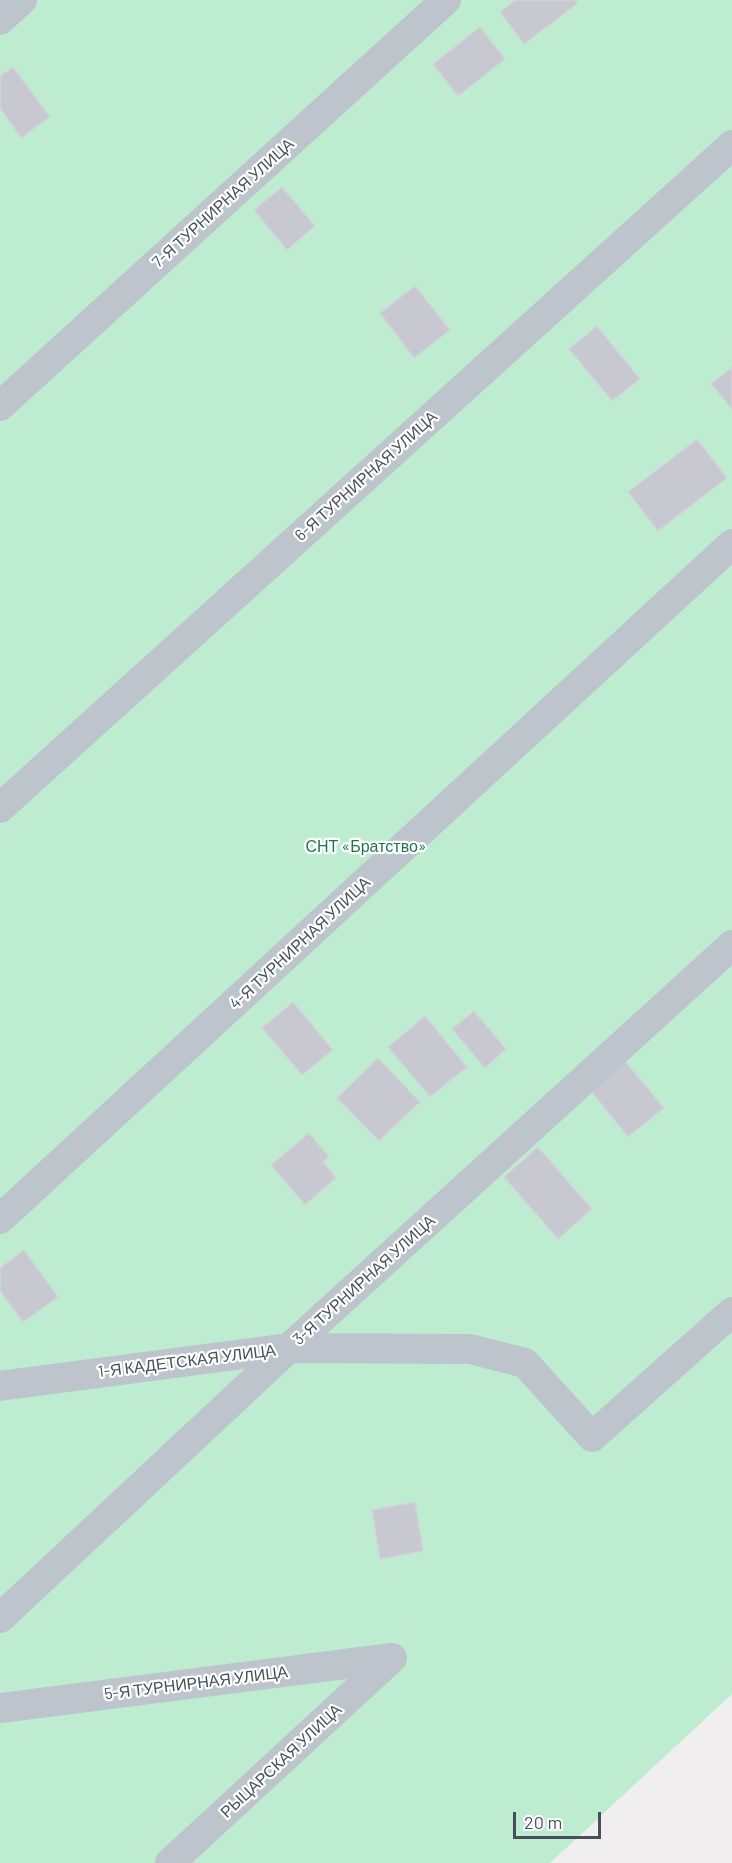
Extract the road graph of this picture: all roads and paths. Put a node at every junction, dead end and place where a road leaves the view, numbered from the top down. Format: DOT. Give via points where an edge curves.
graph roads {
  1 [pos="22,0"];
  2 [pos="446,0"];
  3 [pos="0,20"];
  4 [pos="732,145"];
  5 [pos="0,406"];
  6 [pos="732,544"];
  7 [pos="0,808"];
  8 [pos="732,945"];
  9 [pos="0,1219"];
  10 [pos="732,1312"];
  11 [pos="289,1348"];
  12 [pos="0,1386"];
  13 [pos="0,1618"];
  14 [pos="392,1658"];
  15 [pos="0,1708"];
  16 [pos="170,1863"];
  1 -- 3 [label="lane"];
  2 -- 5 [label="lane, 7-Я ТУРНИРНАЯ УЛИЦА"];
  4 -- 7 [label="lane, 6-Я ТУРНИРНАЯ УЛИЦА"];
  6 -- 9 [label="lane, 4-Я ТУРНИРНАЯ УЛИЦА"];
  8 -- 11 [label="lane, 3-Я ТУРНИРНАЯ УЛИЦА"];
  10 -- 11 [label="lane, 1-Я КАДЕТСКАЯ УЛИЦА" via="591,1437 525,1363 470,1349"];
  11 -- 12 [label="lane, 1-Я КАДЕТСКАЯ УЛИЦА"];
  11 -- 13 [label="lane, 3-Я ТУРНИРНАЯ УЛИЦА"];
  14 -- 15 [label="lane, 5-Я ТУРНИРНАЯ УЛИЦА"];
  14 -- 16 [label="lane, РЫЦАРСКАЯ УЛИЦА"];
}
